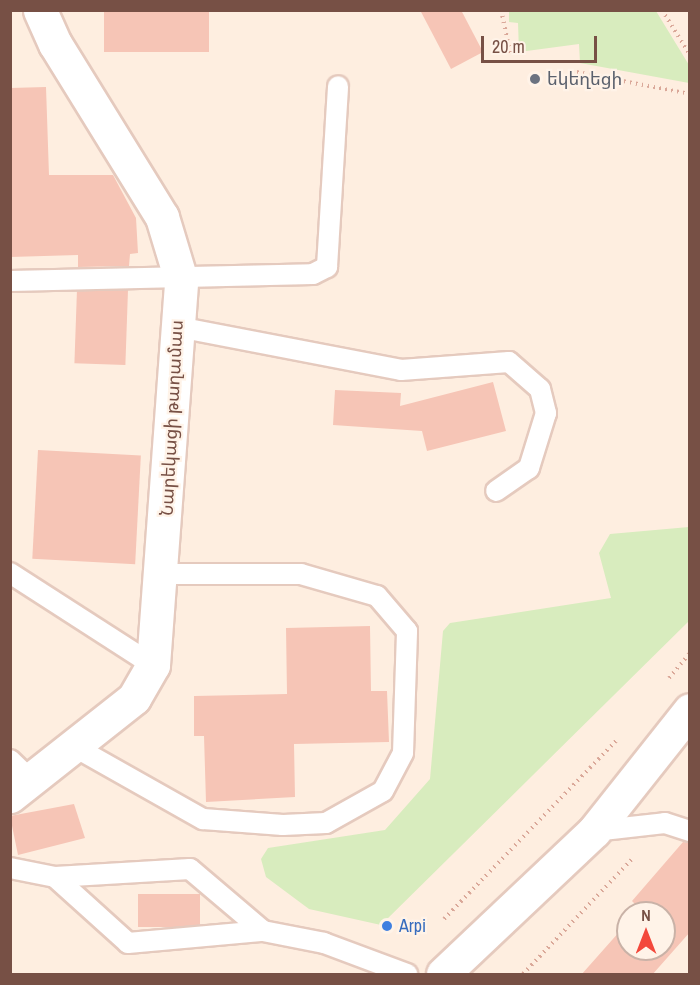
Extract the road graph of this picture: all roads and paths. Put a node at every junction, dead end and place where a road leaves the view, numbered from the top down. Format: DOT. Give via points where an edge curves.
graph roads {
  1 [pos="40,10"];
  2 [pos="501,10"];
  3 [pos="662,10"];
  4 [pos="690,55"];
  5 [pos="511,56"];
  6 [pos="571,71"];
  7 [pos="338,86"];
  8 [pos="690,94"];
  9 [pos="181,279"];
  10 [pos="10,281"];
  11 [pos="178,327"];
  12 [pos="496,491"];
  13 [pos="10,573"];
  14 [pos="163,574"];
  15 [pos="690,653"];
  16 [pos="153,665"];
  17 [pos="667,681"];
  18 [pos="690,710"];
  19 [pos="626,731"];
  20 [pos="75,747"];
  21 [pos="18,780"];
  22 [pos="665,823"];
  23 [pos="594,831"];
  24 [pos="690,831"];
  25 [pos="10,868"];
  26 [pos="55,876"];
  27 [pos="437,927"];
  28 [pos="263,931"];
  29 [pos="407,975"];
  30 [pos="443,975"];
  31 [pos="523,975"];
  1 -- 9 [label="street, Նարեկացի թաղամաս" via="55,44 162,218"];
  2 -- 5 [label="path"];
  3 -- 4 [label="path"];
  6 -- 8 [label="path"];
  7 -- 9 [label="lane" via="327,267 313,274"];
  9 -- 10 [label="lane"];
  9 -- 11 [label="street, Նարեկացի թաղամաս"];
  11 -- 12 [label="lane" via="401,370 509,362 540,389 546,413 528,468"];
  11 -- 14 [label="street, Նարեկացի թաղամաս"];
  13 -- 16 [label="lane"];
  14 -- 16 [label="street, Նարեկացի թաղամաս"];
  14 -- 20 [label="lane" via="301,574 377,596 407,631 404,753 383,791 326,823 283,825 203,819"];
  15 -- 17 [label="path"];
  16 -- 20 [label="street, Նարեկացի թաղամաս" via="134,698"];
  18 -- 23 [label="street"];
  19 -- 27 [label="path"];
  20 -- 21 [label="street, Նարեկացի թաղամաս"];
  22 -- 23 [label="lane"];
  22 -- 24 [label="lane"];
  22 -- 31 [label="path"];
  23 -- 30 [label="street"];
  25 -- 26 [label="lane"];
  26 -- 28 [label="lane" via="190,870"];
  26 -- 28 [label="lane" via="128,943"];
  28 -- 29 [label="lane" via="324,943"];
}
